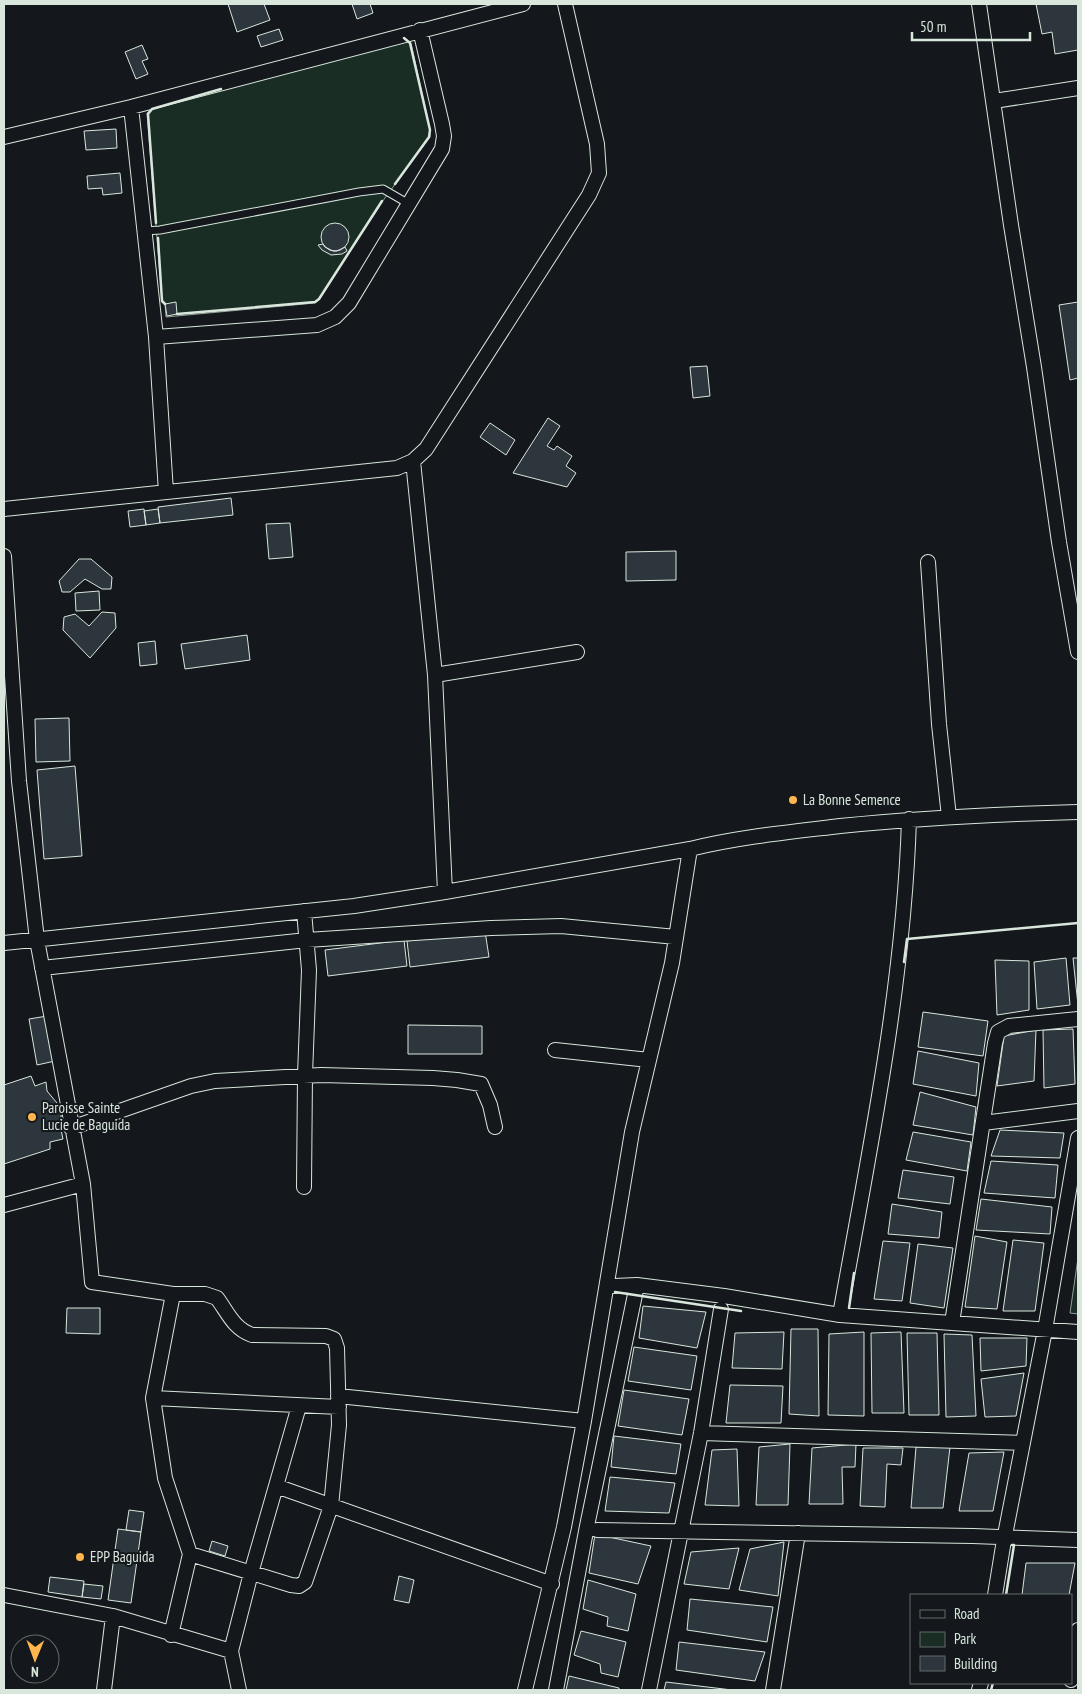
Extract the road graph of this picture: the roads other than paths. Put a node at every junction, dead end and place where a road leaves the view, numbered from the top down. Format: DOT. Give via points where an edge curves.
graph roads {
  1 [pos="523,4"];
  2 [pos="565,4"];
  3 [pos="979,4"];
  4 [pos="420,30"];
  5 [pos="1078,88"];
  6 [pos="994,101"];
  7 [pos="131,107"];
  8 [pos="4,138"];
  9 [pos="409,204"];
  10 [pos="145,231"];
  11 [pos="156,337"];
  12 [pos="413,461"];
  13 [pos="166,492"];
  14 [pos="4,509"];
  15 [pos="4,556"];
  16 [pos="928,562"];
  17 [pos="577,652"];
  18 [pos="1078,652"];
  19 [pos="435,675"];
  20 [pos="1078,812"];
  21 [pos="949,817"];
  22 [pos="909,819"];
  23 [pos="690,848"];
  24 [pos="445,892"];
  25 [pos="304,911"];
  26 [pos="676,937"];
  27 [pos="37,940"];
  28 [pos="307,940"];
  29 [pos="4,943"];
  30 [pos="42,968"];
  31 [pos="1078,1019"];
  32 [pos="555,1050"];
  33 [pos="649,1060"];
  34 [pos="305,1076"];
  35 [pos="1078,1111"];
  36 [pos="983,1123"];
  37 [pos="495,1126"];
  38 [pos="71,1128"];
  39 [pos="1078,1138"];
  40 [pos="83,1184"];
  41 [pos="304,1187"];
  42 [pos="4,1205"];
  43 [pos="607,1284"];
  44 [pos="637,1285"];
  45 [pos="173,1294"];
  46 [pos="720,1309"];
  47 [pos="840,1315"];
  48 [pos="952,1323"];
  49 [pos="1045,1330"];
  50 [pos="1078,1332"];
  51 [pos="153,1398"];
  52 [pos="339,1401"];
  53 [pos="299,1406"];
  54 [pos="584,1421"];
  55 [pos="701,1433"];
  56 [pos="1023,1443"];
  57 [pos="276,1486"];
  58 [pos="330,1506"];
  59 [pos="597,1530"];
  60 [pos="682,1531"];
  61 [pos="798,1533"];
  62 [pos="1004,1538"];
  63 [pos="1078,1540"];
  64 [pos="190,1554"];
  65 [pos="251,1573"];
  66 [pos="552,1584"];
  67 [pos="995,1594"];
  68 [pos="4,1595"];
  69 [pos="113,1616"];
  70 [pos="1078,1630"];
  71 [pos="171,1635"];
  72 [pos="231,1652"];
  73 [pos="1072,1674"];
  74 [pos="104,1690"];
  75 [pos="239,1690"];
  76 [pos="526,1690"];
  77 [pos="556,1690"];
  78 [pos="648,1690"];
  79 [pos="773,1690"];
  1 -- 4 [label="street"];
  2 -- 12 [label="street" via="597,144 599,173 589,195 426,449"];
  3 -- 6 [label="street"];
  4 -- 7 [label="street"];
  4 -- 9 [label="street" via="444,136 442,149"];
  5 -- 6 [label="street"];
  6 -- 18 [label="street"];
  7 -- 8 [label="street"];
  7 -- 10 [label="street"];
  9 -- 10 [label="lane" via="383,189"];
  9 -- 11 [label="street" via="349,304 335,317 317,325"];
  10 -- 11 [label="street"];
  11 -- 13 [label="street"];
  12 -- 13 [label="street" via="397,468"];
  12 -- 19 [label="street"];
  13 -- 14 [label="street"];
  15 -- 27 [label="street" via="19,781"];
  16 -- 21 [label="street" via="938,724"];
  17 -- 19 [label="street"];
  19 -- 24 [label="street"];
  20 -- 21 [label="street"];
  21 -- 22 [label="street"];
  22 -- 23 [label="street"];
  22 -- 47 [label="street" via="890,1022"];
  23 -- 24 [label="street"];
  23 -- 26 [label="street"];
  24 -- 25 [label="street"];
  25 -- 27 [label="street"];
  25 -- 28 [label="street"];
  26 -- 28 [label="street" via="561,926"];
  26 -- 33 [label="street"];
  27 -- 29 [label="street"];
  27 -- 30 [label="street"];
  28 -- 30 [label="street"];
  28 -- 34 [label="street"];
  30 -- 38 [label="street"];
  31 -- 36 [label="street" via="1009,1026 998,1032"];
  32 -- 33 [label="street"];
  33 -- 43 [label="street" via="632,1132"];
  34 -- 37 [label="street" via="432,1078 481,1084"];
  34 -- 38 [label="street" via="215,1081 191,1086"];
  34 -- 41 [label="street"];
  35 -- 36 [label="street"];
  36 -- 48 [label="street"];
  38 -- 40 [label="street"];
  39 -- 49 [label="street"];
  40 -- 42 [label="street"];
  40 -- 45 [label="street" via="92,1282"];
  43 -- 44 [label="street"];
  43 -- 54 [label="street"];
  44 -- 47 [label="street"];
  44 -- 77 [label="street"];
  45 -- 51 [label="street"];
  45 -- 52 [label="street" via="204,1294 218,1298 235,1326 252,1335 326,1336 334,1339"];
  46 -- 55 [label="street"];
  47 -- 48 [label="street"];
  48 -- 49 [label="street"];
  49 -- 50 [label="street"];
  49 -- 56 [label="street"];
  51 -- 53 [label="street"];
  51 -- 64 [label="street" via="166,1478"];
  52 -- 53 [label="street"];
  52 -- 54 [label="street"];
  52 -- 58 [label="street"];
  53 -- 57 [label="street"];
  54 -- 66 [label="street"];
  55 -- 56 [label="street"];
  55 -- 60 [label="street"];
  56 -- 62 [label="street"];
  57 -- 58 [label="street"];
  57 -- 65 [label="street"];
  58 -- 65 [label="street" via="305,1582 299,1586 291,1585"];
  58 -- 66 [label="street"];
  59 -- 60 [label="street"];
  60 -- 61 [label="street"];
  60 -- 78 [label="street"];
  61 -- 62 [label="street"];
  61 -- 79 [label="street"];
  62 -- 63 [label="street"];
  62 -- 67 [label="street"];
  64 -- 65 [label="street"];
  64 -- 71 [label="street"];
  65 -- 72 [label="street"];
  66 -- 76 [label="street"];
  68 -- 69 [label="street"];
  69 -- 71 [label="street"];
  69 -- 74 [label="street"];
  70 -- 73 [label="street"];
  71 -- 72 [label="street"];
  72 -- 75 [label="street"];
}
